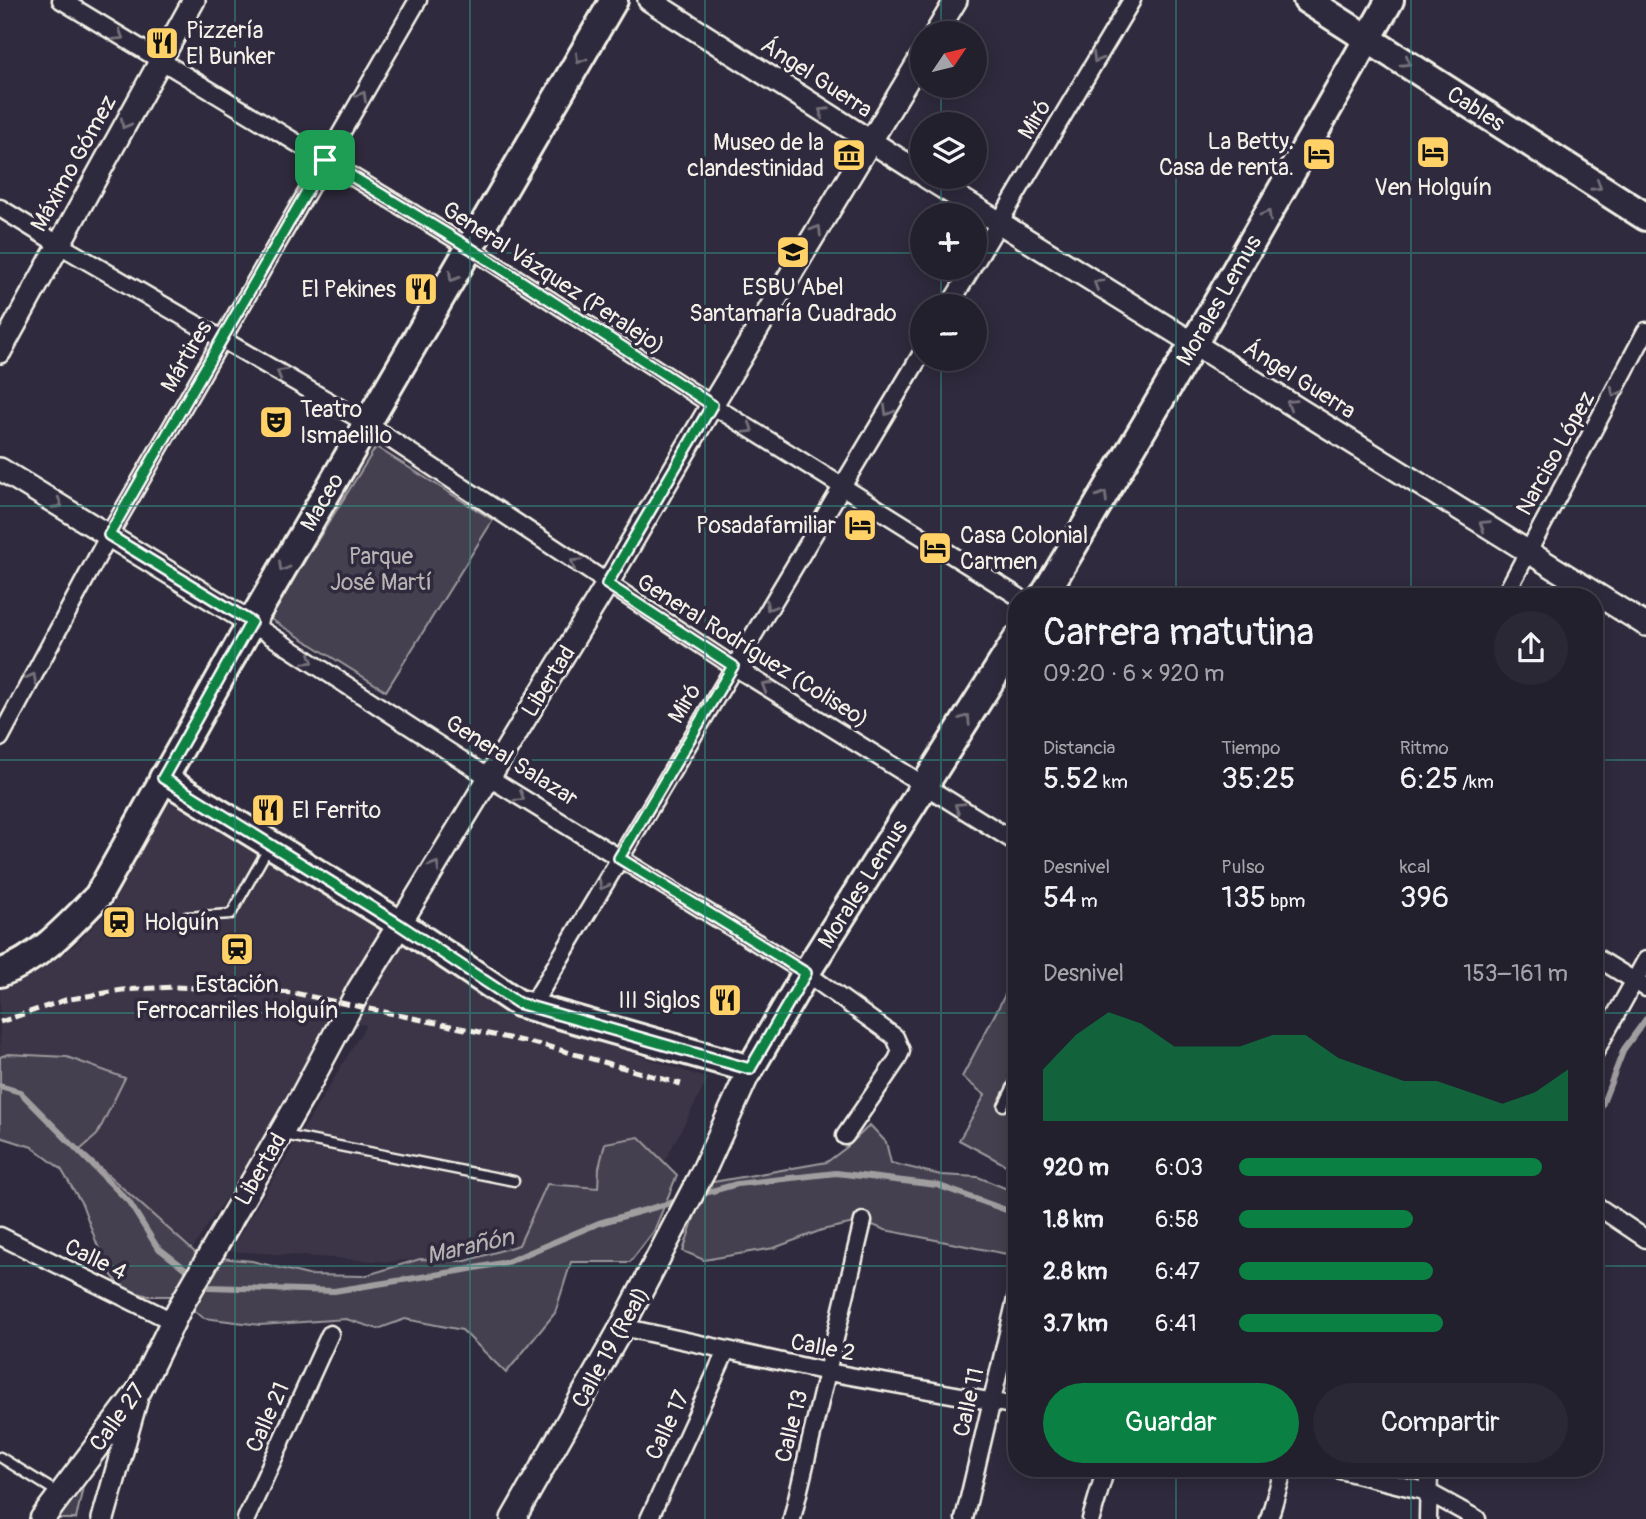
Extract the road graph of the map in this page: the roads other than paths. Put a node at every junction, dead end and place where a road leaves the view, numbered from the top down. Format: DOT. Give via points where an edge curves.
graph roads {
  1 [pos="61,0"];
  2 [pos="194,0"];
  3 [pos="418,0"];
  4 [pos="614,0"];
  5 [pos="649,0"];
  6 [pos="956,0"];
  7 [pos="1132,0"];
  8 [pos="1307,0"];
  9 [pos="1390,0"];
  10 [pos="943,21"];
  11 [pos="1368,38"];
  12 [pos="159,61"];
  13 [pos="910,76"];
  14 [pos="870,142"];
  15 [pos="325,160"];
  16 [pos="910,167"];
  17 [pos="945,189"];
  18 [pos="0,208"];
  19 [pos="1646,217"];
  20 [pos="999,222"];
  21 [pos="987,242"];
  22 [pos="58,244"];
  23 [pos="470,248"];
  24 [pos="1646,331"];
  25 [pos="222,339"];
  26 [pos="1194,343"];
  27 [pos="0,352"];
  28 [pos="911,371"];
  29 [pos="712,405"];
  30 [pos="366,423"];
  31 [pos="0,469"];
  32 [pos="843,487"];
  33 [pos="109,535"];
  34 [pos="1528,552"];
  35 [pos="607,584"];
  36 [pos="1048,588"];
  37 [pos="1509,588"];
  38 [pos="1586,588"];
  39 [pos="1008,590"];
  40 [pos="1603,598"];
  41 [pos="251,622"];
  42 [pos="1646,625"];
  43 [pos="1008,653"];
  44 [pos="733,666"];
  45 [pos="0,738"];
  46 [pos="488,777"];
  47 [pos="163,778"];
  48 [pos="924,785"];
  49 [pos="1008,837"];
  50 [pos="270,844"];
  51 [pos="619,858"];
  52 [pos="186,917"];
  53 [pos="400,925"];
  54 [pos="1646,960"];
  55 [pos="1603,961"];
  56 [pos="0,973"];
  57 [pos="806,973"];
  58 [pos="1640,984"];
  59 [pos="531,1007"];
  60 [pos="1603,1040"];
  61 [pos="750,1069"];
  62 [pos="1008,1095"];
  63 [pos="1003,1105"];
  64 [pos="281,1134"];
  65 [pos="845,1136"];
  66 [pos="702,1172"];
  67 [pos="514,1181"];
  68 [pos="1603,1210"];
  69 [pos="863,1221"];
  70 [pos="0,1236"];
  71 [pos="1646,1239"];
  72 [pos="176,1315"];
  73 [pos="622,1327"];
  74 [pos="1008,1333"];
  75 [pos="330,1334"];
  76 [pos="726,1351"];
  77 [pos="828,1371"];
  78 [pos="140,1389"];
  79 [pos="992,1401"];
  80 [pos="1008,1404"];
  81 [pos="0,1457"];
  82 [pos="1103,1477"];
  83 [pos="1281,1477"];
  84 [pos="1368,1477"];
  85 [pos="1429,1477"];
  86 [pos="1428,1492"];
  87 [pos="60,1494"];
  88 [pos="42,1519"];
  89 [pos="103,1519"];
  90 [pos="246,1519"];
  91 [pos="513,1519"];
  92 [pos="649,1519"];
  93 [pos="792,1519"];
  94 [pos="964,1519"];
  95 [pos="1091,1519"];
  96 [pos="1269,1519"];
  97 [pos="1428,1519"];
  98 [pos="1477,1519"];
  1 -- 12 [label="street, General Vázquez (Peralejo), one-way"];
  2 -- 12 [label="street, Máximo Gómez"];
  15 -- 3 [label="street, Mártires, one-way"];
  4 -- 23 [label="main road, Maceo, one-way"];
  14 -- 5 [label="street, Ángel Guerra, one-way"];
  6 -- 10 [label="street"];
  7 -- 20 [label="street, Miró, one-way"];
  8 -- 11 [label="main road, Cables"];
  9 -- 11 [label="main road, Morales Lemus"];
  11 -- 19 [label="main road, Cables, one-way"];
  26 -- 11 [label="main road, Morales Lemus, one-way"];
  12 -- 15 [label="street, General Vázquez (Peralejo)"];
  12 -- 22 [label="street, Máximo Gómez, one-way"];
  13 -- 14 [label="street, Libertad"];
  14 -- 16 [label="street, Ángel Guerra"];
  29 -- 14 [label="street, Libertad, one-way"];
  15 -- 23 [label="street, General Vázquez (Peralejo)"];
  15 -- 25 [label="street, Mártires"];
  17 -- 20 [label="street, Ángel Guerra"];
  18 -- 22 [label="street, General Rodríguez (Coliseo)"];
  20 -- 21 [label="street, Miró"];
  26 -- 20 [label="street, Ángel Guerra, one-way"];
  22 -- 25 [label="street, General Rodríguez (Coliseo)"];
  22 -- 27 [label="street, Máximo Gómez"];
  23 -- 29 [label="street, General Vázquez (Peralejo)"];
  23 -- 30 [label="main road, Maceo, one-way"];
  24 -- 34 [label="street, Narciso López, one-way"];
  30 -- 25 [label="street, General Rodríguez (Coliseo), one-way"];
  25 -- 33 [label="street, Mártires"];
  34 -- 26 [label="street, Ángel Guerra, one-way"];
  36 -- 26 [label="main road, Morales Lemus, one-way"];
  28 -- 32 [label="street, Miró, one-way"];
  29 -- 32 [label="street, General Vázquez (Peralejo), one-way"];
  29 -- 35 [label="street, Libertad"];
  35 -- 30 [label="street, General Rodríguez (Coliseo), one-way"];
  30 -- 41 [label="main road, Maceo, one-way"];
  31 -- 33 [label="street, General Salazar, one-way"];
  32 -- 39 [label="street, General Vázquez (Peralejo)"];
  32 -- 44 [label="street, Miró, one-way"];
  33 -- 41 [label="street, General Salazar"];
  45 -- 33 [label="street, Mártires, one-way"];
  34 -- 37 [label="street, Narciso López"];
  34 -- 38 [label="street, Ángel Guerra"];
  35 -- 44 [label="street, General Rodríguez (Coliseo)"];
  35 -- 46 [label="street, Libertad"];
  40 -- 42 [label="street, Ángel Guerra"];
  41 -- 46 [label="street, General Salazar, one-way"];
  41 -- 47 [label="main road, Maceo"];
  48 -- 43 [label="main road, Morales Lemus, one-way"];
  48 -- 44 [label="street, General Rodríguez (Coliseo), one-way"];
  44 -- 51 [label="street, Miró"];
  46 -- 51 [label="street, General Salazar, one-way"];
  53 -- 46 [label="street, Libertad, one-way"];
  47 -- 50 [label="main road"];
  47 -- 56 [label="main road, Maceo" via="97,896 65,930 18,967"];
  49 -- 48 [label="street, General Rodríguez (Coliseo), one-way"];
  48 -- 57 [label="main road, Morales Lemus"];
  50 -- 52 [label="lane" via="230,914"];
  50 -- 53 [label="main road"];
  51 -- 57 [label="street, General Salazar"];
  51 -- 59 [label="street, Miró, one-way"];
  53 -- 59 [label="main road" via="518,1003"];
  53 -- 64 [label="main road, Libertad"];
  54 -- 58 [label="street"];
  55 -- 58 [label="street"];
  57 -- 61 [label="main road, Morales Lemus"];
  57 -- 65 [label="street, General Salazar" via="895,1037 901,1051"];
  58 -- 60 [label="street"];
  59 -- 61 [label="main road"];
  61 -- 66 [label="main road, Morales Lemus"];
  62 -- 63 [label="lane"];
  64 -- 67 [label="lane"];
  64 -- 72 [label="main road, Libertad"];
  66 -- 73 [label="main road, Calle 19 (Real)"];
  68 -- 71 [label="street"];
  69 -- 77 [label="street, Calle 13"];
  70 -- 72 [label="street, Calle 4"];
  72 -- 78 [label="main road, Calle 27"];
  73 -- 76 [label="street, Calle 2"];
  73 -- 91 [label="main road, Calle 19 (Real)"];
  74 -- 79 [label="street, Calle 11"];
  75 -- 90 [label="street, Calle 21"];
  76 -- 77 [label="street, Calle 2"];
  76 -- 92 [label="street, Calle 17"];
  77 -- 79 [label="street, Calle 2"];
  77 -- 93 [label="street, Calle 13"];
  78 -- 87 [label="main road, Calle 27"];
  78 -- 89 [label="street"];
  79 -- 80 [label="street, Calle 2"];
  79 -- 94 [label="street, Calle 11"];
  81 -- 87 [label="lane"];
  82 -- 95 [label="street"];
  83 -- 96 [label="street"];
  84 -- 86 [label="street"];
  85 -- 86 [label="street"];
  86 -- 97 [label="street"];
  86 -- 98 [label="street"];
  87 -- 88 [label="main road, Calle 27"];
}
